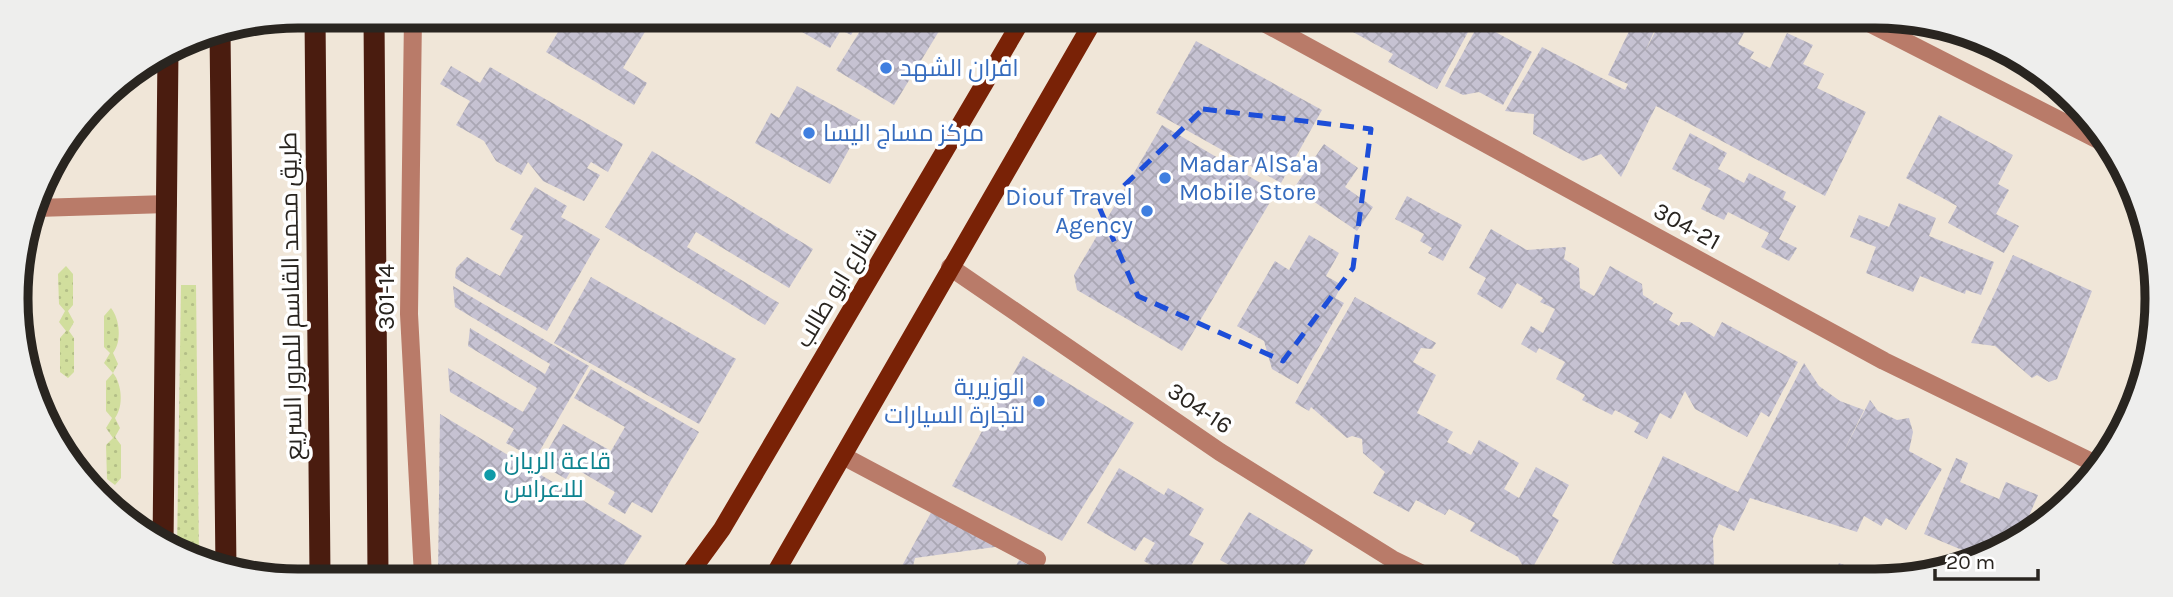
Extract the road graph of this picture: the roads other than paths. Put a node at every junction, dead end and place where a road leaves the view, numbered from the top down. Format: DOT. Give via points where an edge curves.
graph roads {
  1 [pos="315,28"];
  2 [pos="374,28"];
  3 [pos="412,28"];
  4 [pos="1017,28"];
  5 [pos="1089,28"];
  6 [pos="1274,28"];
  7 [pos="1879,28"];
  8 [pos="220,39"];
  9 [pos="169,61"];
  10 [pos="2090,136"];
  11 [pos="168,204"];
  12 [pos="44,208"];
  13 [pos="950,267"];
  14 [pos="843,456"];
  15 [pos="2090,461"];
  16 [pos="163,533"];
  17 [pos="226,559"];
  18 [pos="1037,559"];
  19 [pos="320,569"];
  20 [pos="378,569"];
  21 [pos="423,569"];
  22 [pos="693,569"];
  23 [pos="778,569"];
  24 [pos="1413,569"];
  1 -- 19 [label="highway, طريق محمد القاسم للمرور السريع"];
  2 -- 20 [label="highway"];
  3 -- 21 [label="street, 301-14" via="409,314"];
  4 -- 22 [label="main road, شارع ابو طالب" via="722,529"];
  5 -- 13 [label="main road"];
  6 -- 15 [label="street, 304-21" via="1884,361"];
  7 -- 10 [label="street"];
  8 -- 17 [label="highway"];
  9 -- 11 [label="highway"];
  11 -- 12 [label="street"];
  11 -- 16 [label="highway"];
  13 -- 14 [label="main road"];
  13 -- 24 [label="street, 304-16" via="1220,452"];
  14 -- 18 [label="street"];
  14 -- 23 [label="main road"];
}
